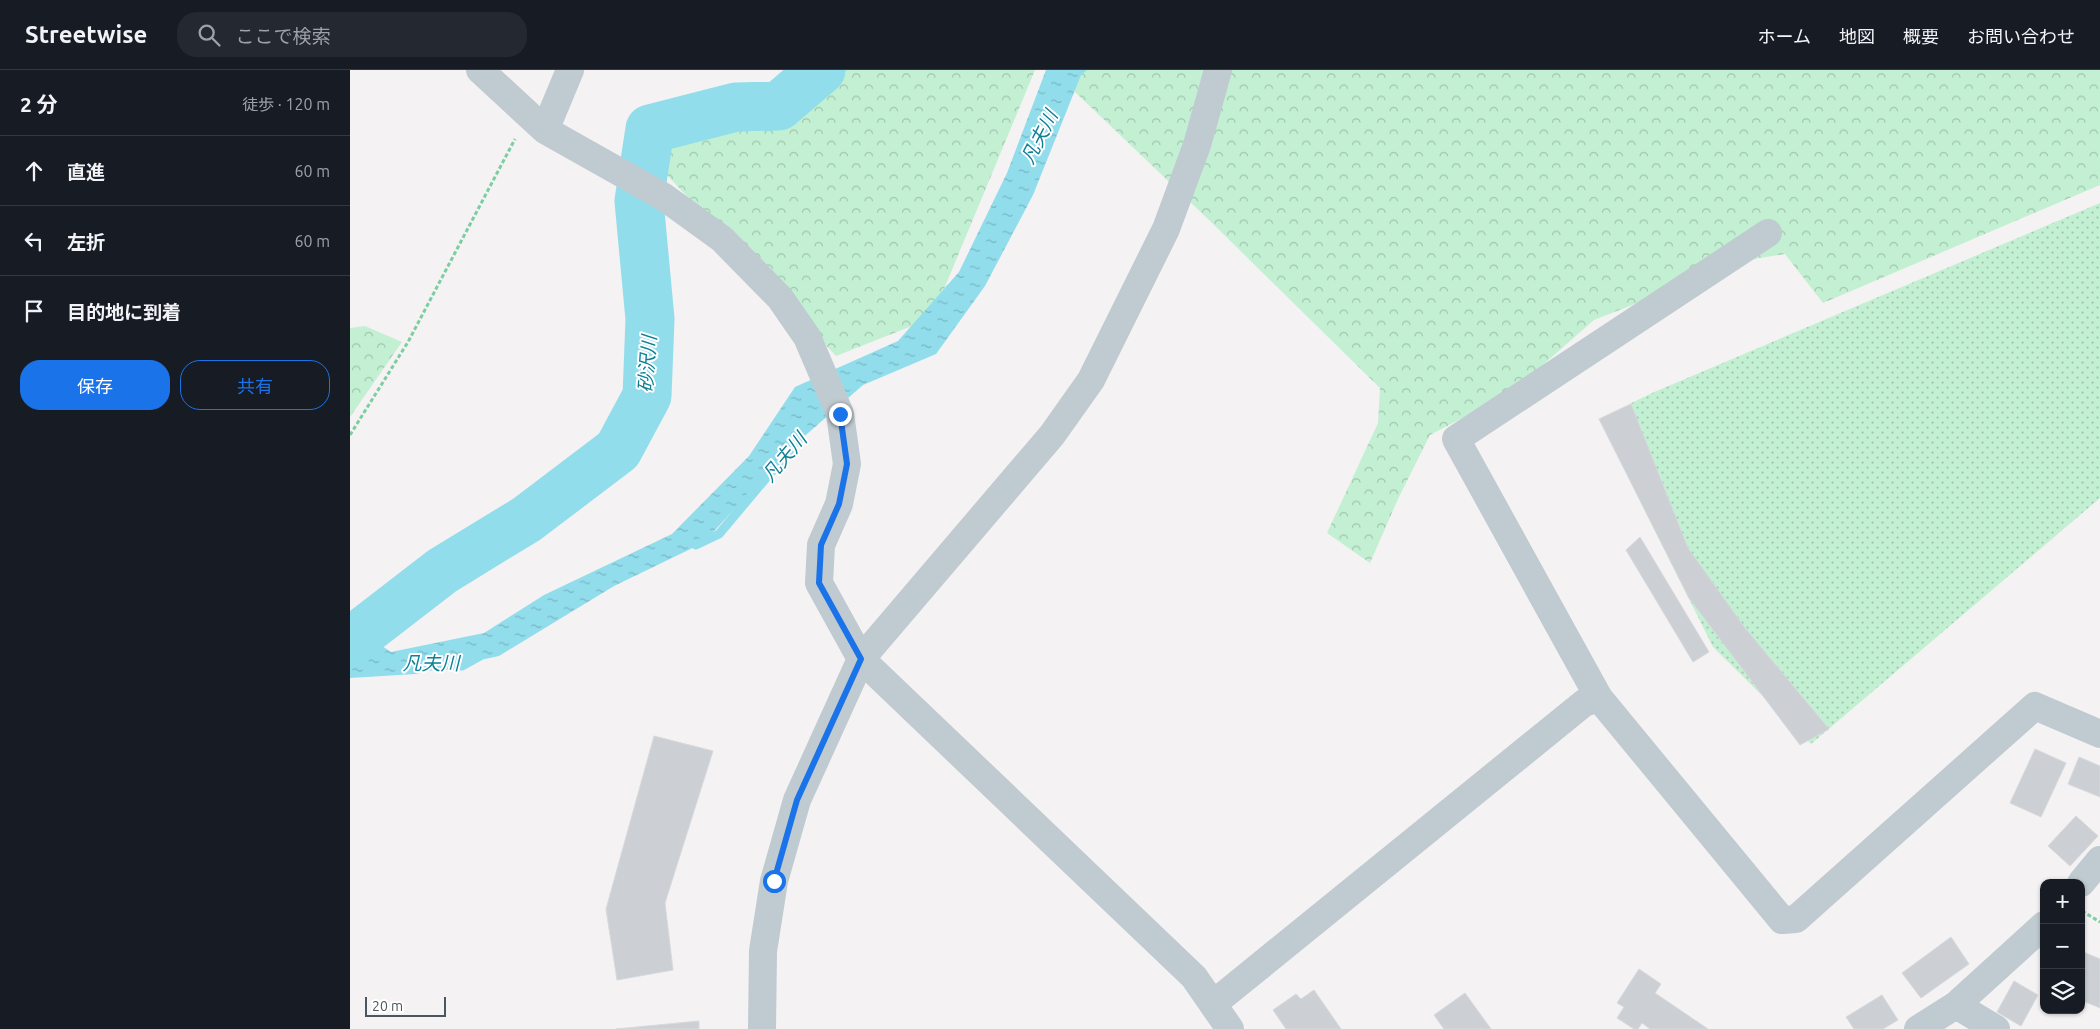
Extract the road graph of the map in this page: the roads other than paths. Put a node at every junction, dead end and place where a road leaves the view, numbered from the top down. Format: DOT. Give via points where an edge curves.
graph roads {
  1 [pos="480,70"];
  2 [pos="570,70"];
  3 [pos="1218,70"];
  4 [pos="537,122"];
  5 [pos="1768,233"];
  6 [pos="861,659"];
  7 [pos="1599,698"];
  8 [pos="2100,734"];
  9 [pos="2100,860"];
  10 [pos="2083,879"];
  11 [pos="2040,929"];
  12 [pos="1213,1004"];
  13 [pos="1956,1005"];
  14 [pos="762,1029"];
  15 [pos="1230,1029"];
  16 [pos="1918,1029"];
  17 [pos="1996,1029"];
  1 -- 4 [label="street"];
  2 -- 4 [label="street"];
  3 -- 6 [label="street" via="1197,146 1166,229 1091,380 1052,435"];
  4 -- 6 [label="street" via="664,197 722,239 780,298 807,337 840,414 847,464 839,504 821,545 819,583"];
  5 -- 7 [label="street" via="1456,439"];
  6 -- 12 [label="street" via="1194,977"];
  6 -- 14 [label="street" via="797,800 774,881 763,952"];
  7 -- 8 [label="street" via="1782,920 1796,919 2036,706"];
  7 -- 12 [label="street" via="1584,703"];
  9 -- 10 [label="street"];
  11 -- 13 [label="street"];
  12 -- 15 [label="street"];
  13 -- 16 [label="street"];
  13 -- 17 [label="street"];
}
